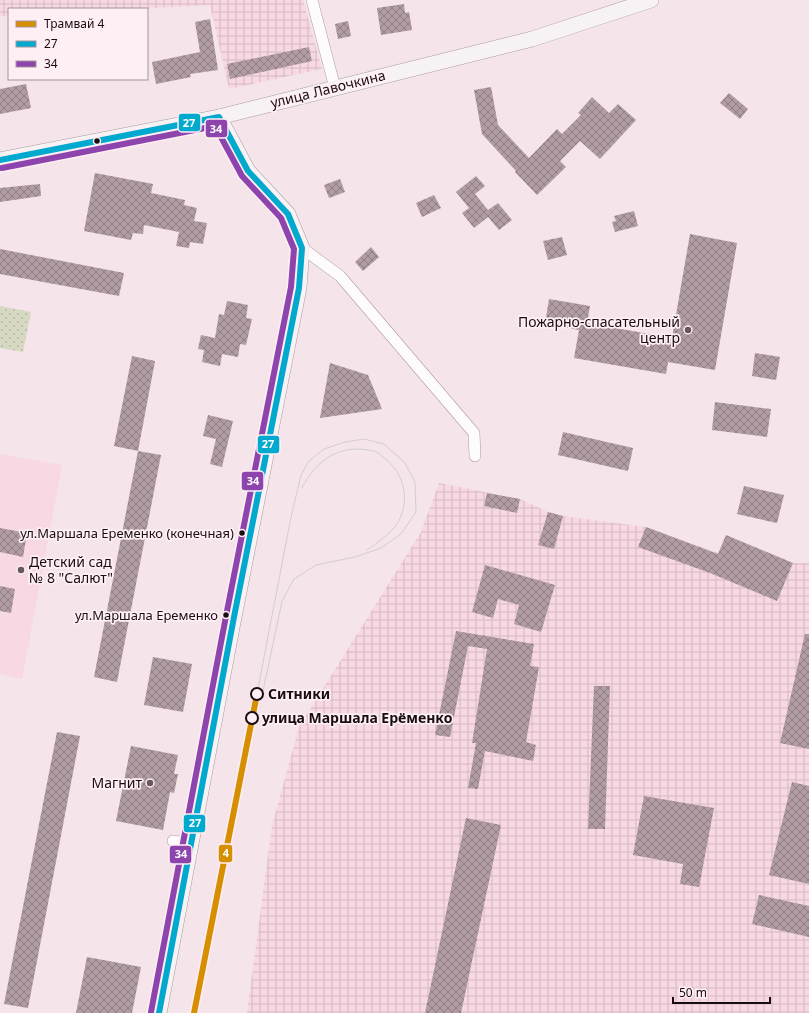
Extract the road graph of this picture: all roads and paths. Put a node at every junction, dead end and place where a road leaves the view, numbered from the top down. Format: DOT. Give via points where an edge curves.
graph roads {
  1 [pos="312,0"];
  2 [pos="650,0"];
  3 [pos="335,88"];
  4 [pos="219,117"];
  5 [pos="0,160"];
  6 [pos="302,248"];
  7 [pos="475,456"];
  8 [pos="174,841"];
  9 [pos="191,844"];
  10 [pos="160,1013"];
  1 -- 3 [label="street"];
  2 -- 3 [label="main road, улица Лавочкина" via="532,39"];
  3 -- 4 [label="main road, улица Лавочкина"];
  4 -- 5 [label="main road, улица Лавочкина"];
  4 -- 6 [label="main road" via="248,171 288,214"];
  6 -- 7 [label="street" via="340,276 474,433"];
  6 -- 9 [label="main road" via="299,288"];
  8 -- 9 [label="street"];
  9 -- 10 [label="main road"];
}
